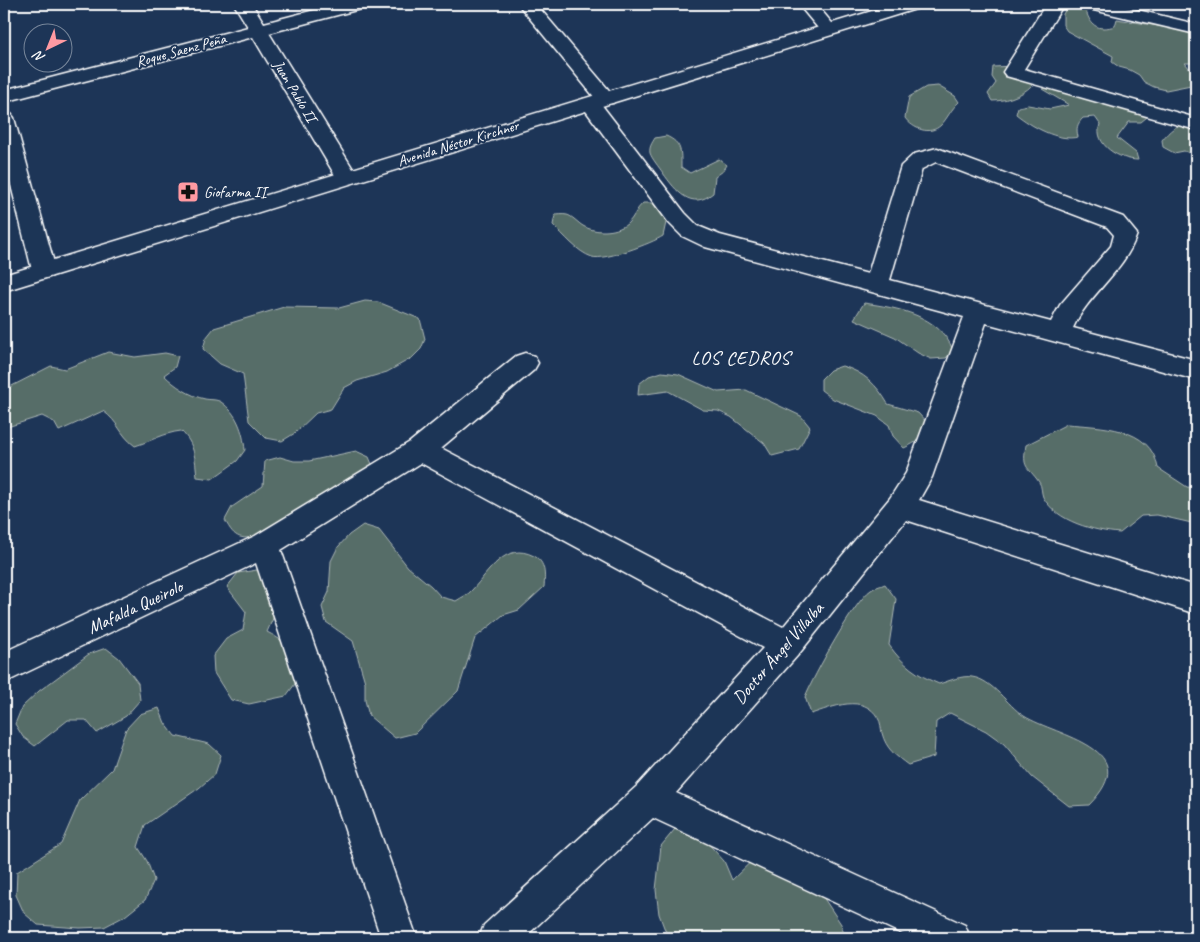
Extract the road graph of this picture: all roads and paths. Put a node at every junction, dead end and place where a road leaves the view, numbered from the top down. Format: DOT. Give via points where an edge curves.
graph roads {
  1 [pos="243,4"];
  2 [pos="358,4"];
  3 [pos="527,4"];
  4 [pos="807,4"];
  5 [pos="913,4"];
  6 [pos="1055,4"];
  7 [pos="1091,4"];
  8 [pos="828,29"];
  9 [pos="1196,29"];
  10 [pos="258,30"];
  11 [pos="4,96"];
  12 [pos="598,101"];
  13 [pos="4,118"];
  14 [pos="1196,124"];
  15 [pos="347,178"];
  16 [pos="44,270"];
  17 [pos="4,283"];
  18 [pos="876,286"];
  19 [pos="978,312"];
  20 [pos="1058,332"];
  21 [pos="525,363"];
  22 [pos="1196,370"];
  23 [pos="420,450"];
  24 [pos="900,506"];
  25 [pos="265,545"];
  26 [pos="1196,600"];
  27 [pos="788,645"];
  28 [pos="4,668"];
  29 [pos="649,798"];
  30 [pos="398,938"];
  31 [pos="497,938"];
  32 [pos="952,938"];
  1 -- 10 [label="street, Juan Pablo II"];
  2 -- 10 [label="street, Roque Saenz Peña"];
  3 -- 12 [label="street"];
  4 -- 8 [label="street"];
  5 -- 8 [label="street, Avenida Néstor Kirchner"];
  6 -- 14 [label="street" via="1013,72"];
  7 -- 9 [label="street"];
  8 -- 12 [label="street, Avenida Néstor Kirchner"];
  10 -- 11 [label="street, Roque Saenz Peña"];
  10 -- 15 [label="street, Juan Pablo II"];
  12 -- 15 [label="street, Avenida Néstor Kirchner"];
  12 -- 18 [label="street" via="690,231 713,241"];
  13 -- 16 [label="street"];
  15 -- 16 [label="street, Avenida Néstor Kirchner"];
  16 -- 17 [label="street, Avenida Néstor Kirchner"];
  18 -- 19 [label="street"];
  18 -- 20 [label="street" via="912,166 921,159 937,155 1115,222 1126,234 1121,249 1069,311"];
  19 -- 20 [label="street"];
  19 -- 24 [label="street, Doctor Ángel Villalba" via="918,477"];
  20 -- 22 [label="street"];
  21 -- 23 [label="street, Mafalda Queirolo"];
  23 -- 25 [label="street, Mafalda Queirolo"];
  23 -- 27 [label="street"];
  24 -- 26 [label="street"];
  24 -- 27 [label="street, Doctor Ángel Villalba"];
  25 -- 28 [label="street, Mafalda Queirolo"];
  25 -- 30 [label="street"];
  27 -- 29 [label="street, Doctor Ángel Villalba"];
  29 -- 31 [label="street, Doctor Ángel Villalba"];
  29 -- 32 [label="street"];
}
